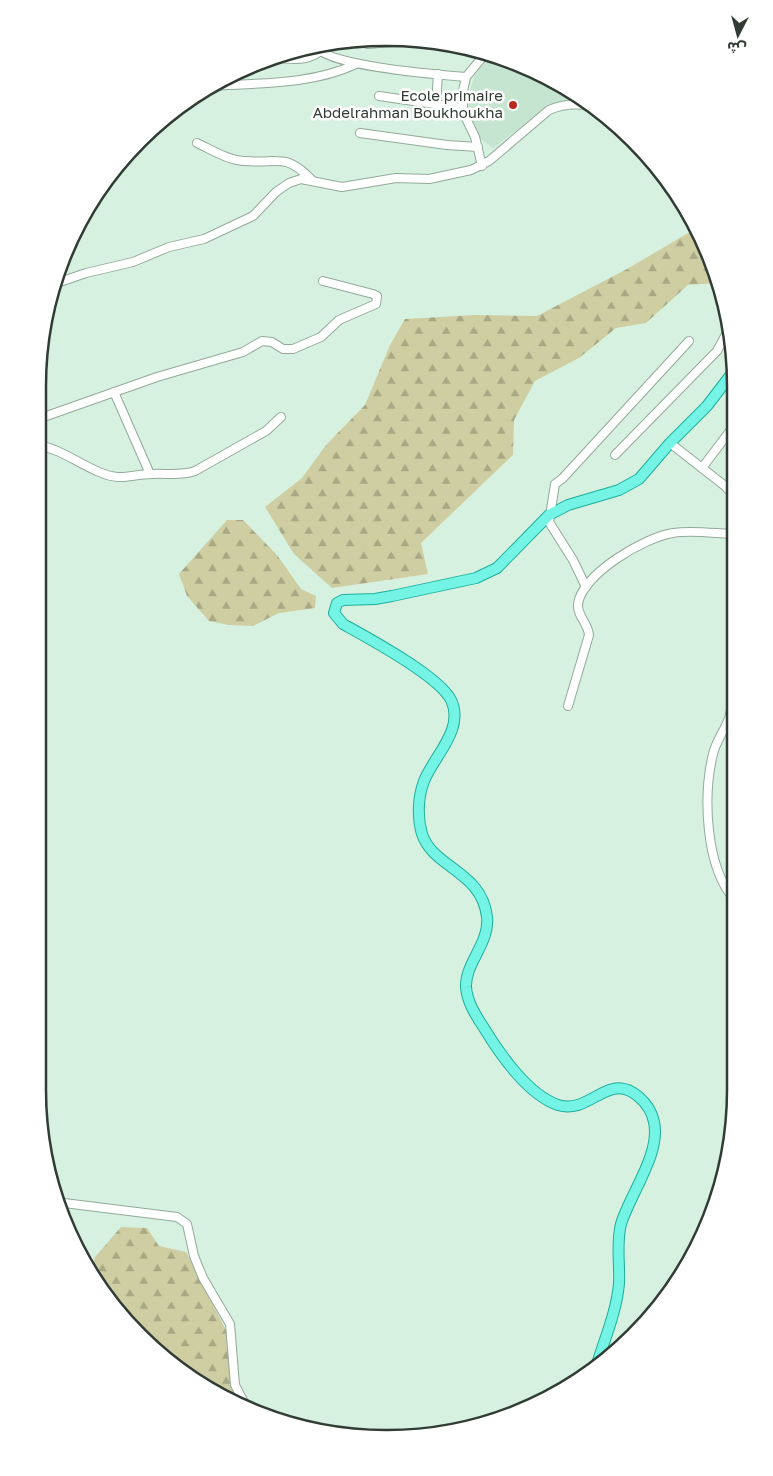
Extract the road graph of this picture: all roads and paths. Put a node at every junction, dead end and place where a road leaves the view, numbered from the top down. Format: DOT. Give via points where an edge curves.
graph roads {
  1 [pos="326,52"];
  2 [pos="314,54"];
  3 [pos="295,59"];
  4 [pos="481,60"];
  5 [pos="356,64"];
  6 [pos="438,74"];
  7 [pos="466,77"];
  8 [pos="229,85"];
  9 [pos="379,96"];
  10 [pos="436,104"];
  11 [pos="576,104"];
  12 [pos="462,108"];
  13 [pos="360,133"];
  14 [pos="197,143"];
  15 [pos="478,147"];
  16 [pos="482,166"];
  17 [pos="311,180"];
  18 [pos="63,281"];
  19 [pos="322,281"];
  20 [pos="724,339"];
  21 [pos="689,341"];
  22 [pos="727,380"];
  23 [pos="114,392"];
  24 [pos="46,416"];
  25 [pos="280,417"];
  26 [pos="727,435"];
  27 [pos="670,443"];
  28 [pos="46,447"];
  29 [pos="615,455"];
  30 [pos="702,468"];
  31 [pos="150,474"];
  32 [pos="727,488"];
  33 [pos="549,515"];
  34 [pos="727,534"];
  35 [pos="586,587"];
  36 [pos="568,706"];
  37 [pos="727,722"];
  38 [pos="727,889"];
  39 [pos="66,1203"];
  40 [pos="600,1354"];
  41 [pos="242,1398"];
  1 -- 5 [label="street"];
  2 -- 3 [label="street"];
  4 -- 7 [label="street"];
  5 -- 6 [label="street"];
  5 -- 8 [label="street" via="334,74"];
  6 -- 7 [label="street"];
  6 -- 10 [label="street"];
  7 -- 12 [label="street"];
  9 -- 10 [label="street"];
  10 -- 12 [label="street"];
  11 -- 16 [label="street" via="549,110"];
  12 -- 15 [label="street"];
  13 -- 15 [label="street"];
  14 -- 17 [label="street" via="238,160 290,162"];
  15 -- 16 [label="street"];
  16 -- 17 [label="street" via="429,179 396,178 342,187"];
  17 -- 18 [label="street" via="288,183 253,216 204,239"];
  19 -- 23 [label="street" via="373,294 378,300 372,306 339,320 321,337 293,349 262,341 243,352"];
  20 -- 29 [label="street" via="717,352"];
  21 -- 33 [label="street" via="555,484"];
  22 -- 27 [label="main road" via="707,406"];
  23 -- 24 [label="street"];
  23 -- 31 [label="street"];
  25 -- 31 [label="street" via="266,431 195,472"];
  26 -- 30 [label="street"];
  27 -- 30 [label="street"];
  27 -- 33 [label="main road" via="630,485"];
  28 -- 31 [label="street" via="116,477"];
  30 -- 32 [label="street"];
  33 -- 35 [label="street" via="550,525"];
  33 -- 40 [label="main road" via="517,549 488,573 375,599 344,600 337,603 334,613 343,624 430,678 451,700 454,726 429,769 421,790 420,825 432,852 470,881 485,909 485,937 466,986 474,1012 494,1045 516,1073 557,1104 574,1106 608,1090 627,1088 643,1100 653,1119 652,1152 620,1227 619,1285"];
  34 -- 35 [label="street" via="686,531 640,544 611,562"];
  35 -- 36 [label="street" via="578,604 589,635"];
  37 -- 38 [label="street" via="711,764 709,826 714,861"];
  39 -- 41 [label="street" via="177,1217 187,1224 194,1256 230,1324 235,1385"];
}
